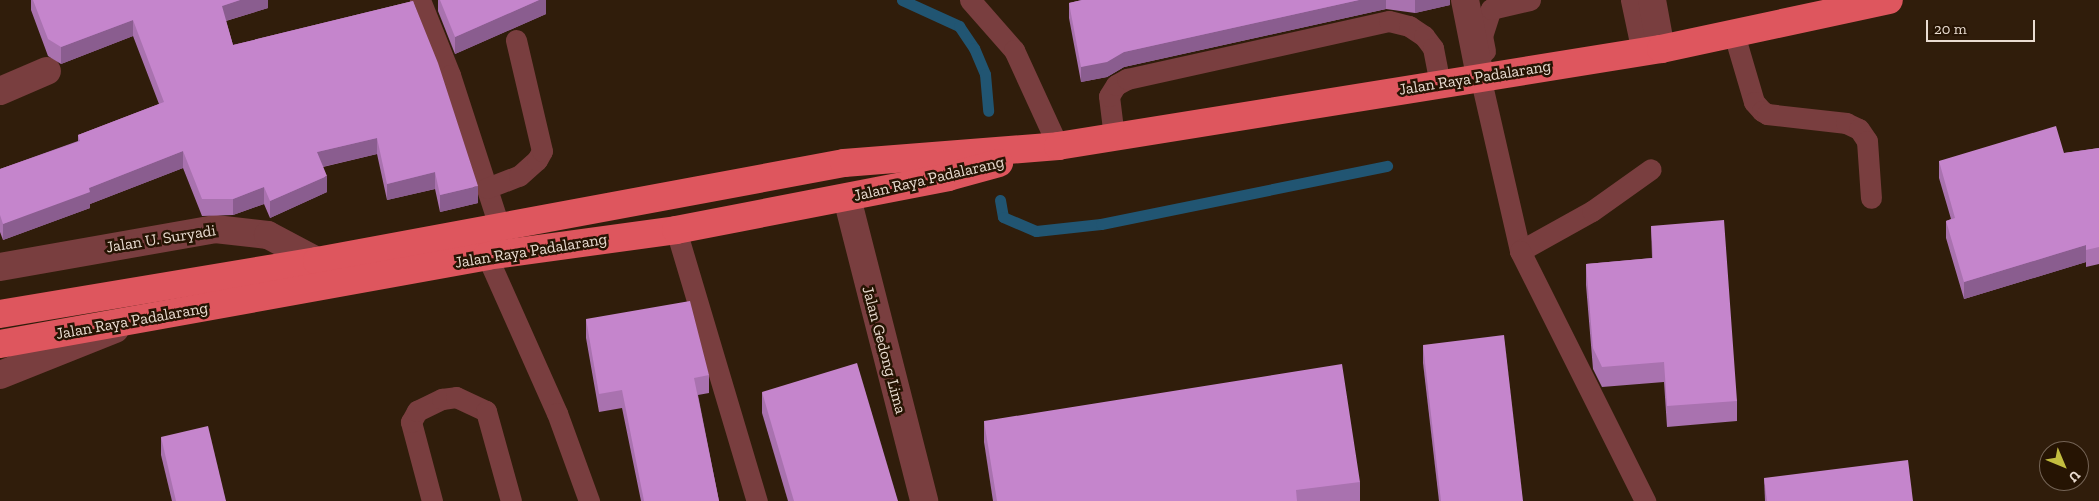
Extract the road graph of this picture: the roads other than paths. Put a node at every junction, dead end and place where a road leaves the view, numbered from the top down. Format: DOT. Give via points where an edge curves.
graph roads {
  1 [pos="420,0"];
  2 [pos="970,0"];
  3 [pos="1464,0"];
  4 [pos="1530,0"];
  5 [pos="1631,0"];
  6 [pos="1652,0"];
  7 [pos="1889,0"];
  8 [pos="1734,34"];
  9 [pos="516,40"];
  10 [pos="1652,50"];
  11 [pos="47,70"];
  12 [pos="1484,76"];
  13 [pos="1440,83"];
  14 [pos="0,91"];
  15 [pos="1114,137"];
  16 [pos="1058,146"];
  17 [pos="1651,169"];
  18 [pos="486,188"];
  19 [pos="847,198"];
  20 [pos="1871,198"];
  21 [pos="499,226"];
  22 [pos="676,230"];
  23 [pos="1520,251"];
  24 [pos="487,256"];
  25 [pos="317,261"];
  26 [pos="0,268"];
  27 [pos="0,314"];
  28 [pos="136,320"];
  29 [pos="0,344"];
  30 [pos="0,375"];
  31 [pos="432,501"];
  32 [pos="511,501"];
  33 [pos="589,501"];
  34 [pos="757,501"];
  35 [pos="924,501"];
  36 [pos="1645,501"];
  1 -- 18 [label="lane" via="450,75"];
  2 -- 16 [label="lane" via="1014,50"];
  3 -- 12 [label="street"];
  4 -- 12 [label="lane" via="1491,9 1482,36"];
  5 -- 10 [label="lane"];
  6 -- 10 [label="street"];
  7 -- 8 [label="highway, Jalan Raya Padalarang"];
  8 -- 10 [label="highway, Jalan Raya Padalarang"];
  8 -- 20 [label="lane" via="1754,102 1767,114 1846,123 1859,129 1867,141"];
  9 -- 18 [label="lane" via="542,151 529,169"];
  10 -- 12 [label="highway, Jalan Raya Padalarang"];
  11 -- 14 [label="street"];
  12 -- 13 [label="highway, Jalan Raya Padalarang"];
  12 -- 23 [label="lane"];
  13 -- 15 [label="highway, Jalan Raya Padalarang"];
  13 -- 15 [label="lane" via="1433,48 1424,36 1409,26 1389,21 1127,79 1116,85 1109,96"];
  15 -- 16 [label="highway, Jalan Raya Padalarang"];
  16 -- 19 [label="highway, Jalan Raya Padalarang" via="948,177"];
  16 -- 21 [label="highway, Jalan Raya Padalarang" via="844,163"];
  17 -- 23 [label="lane" via="1592,211"];
  18 -- 21 [label="lane"];
  19 -- 22 [label="highway, Jalan Raya Padalarang"];
  19 -- 35 [label="street, Jalan Gedong Lima"];
  21 -- 25 [label="highway, Jalan Raya Padalarang"];
  22 -- 24 [label="highway, Jalan Raya Padalarang"];
  22 -- 34 [label="lane"];
  23 -- 36 [label="lane"];
  24 -- 28 [label="highway, Jalan Raya Padalarang"];
  24 -- 33 [label="lane" via="557,413"];
  25 -- 26 [label="street, Jalan U. Suryadi" via="268,235 215,229"];
  25 -- 27 [label="highway, Jalan Raya Padalarang"];
  28 -- 29 [label="highway, Jalan Raya Padalarang"];
  28 -- 30 [label="street"];
  31 -- 32 [label="lane" via="411,422 417,412 442,399 456,397 486,412"];
}
